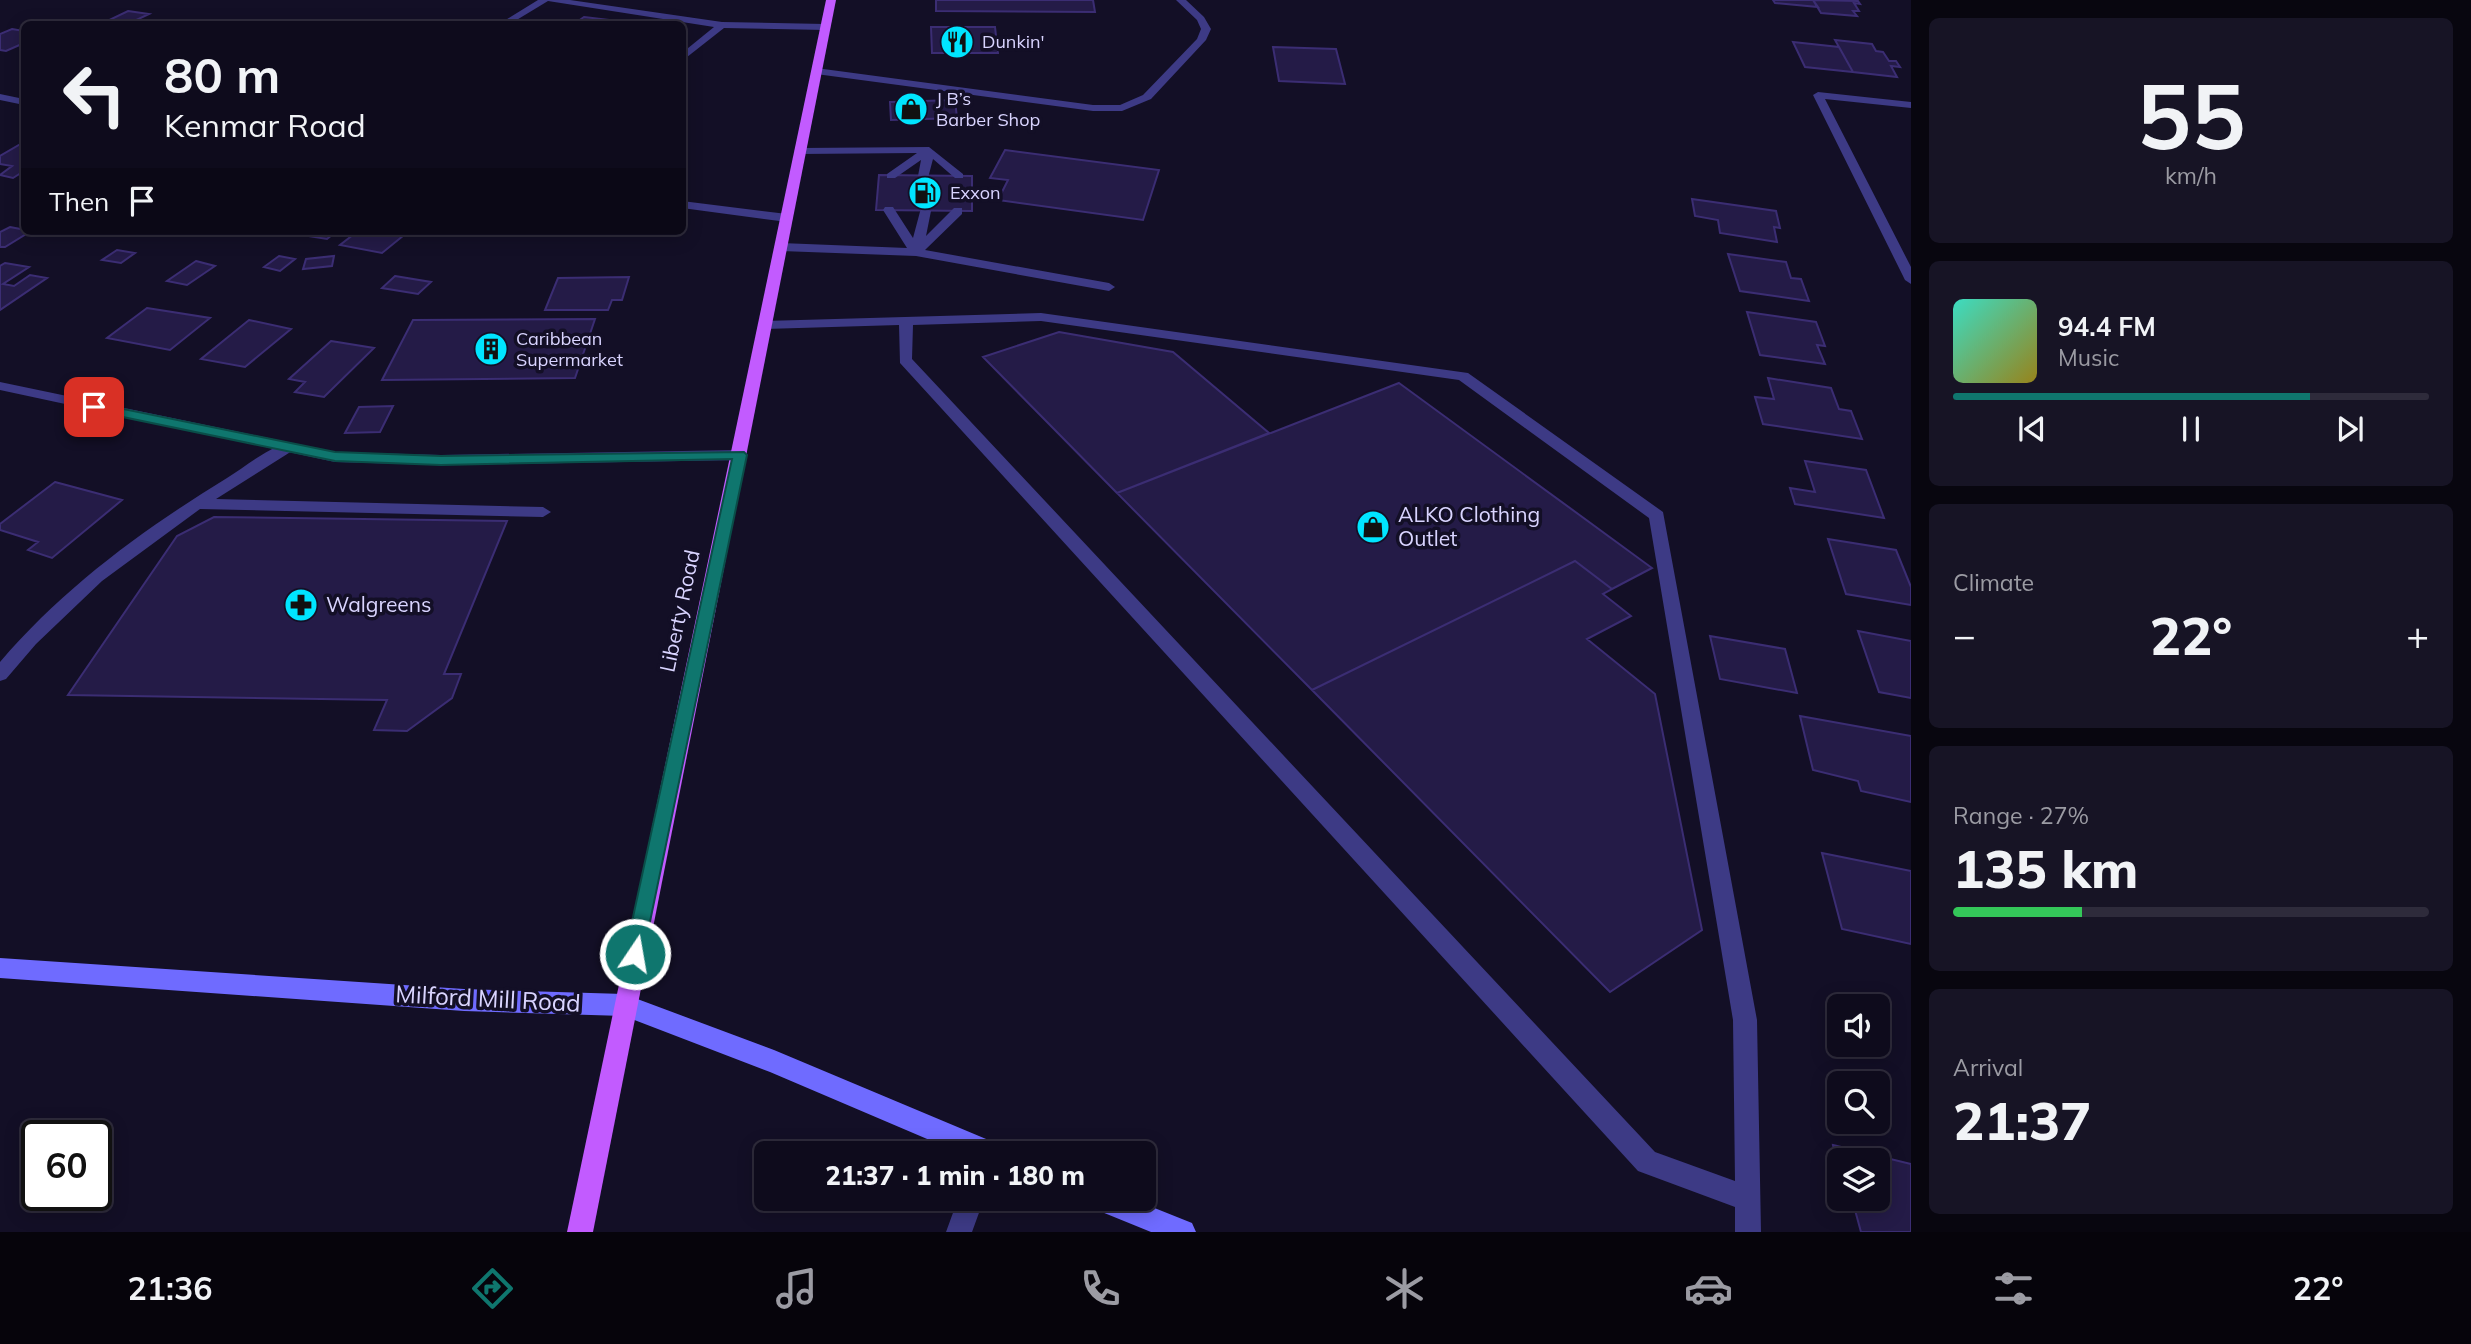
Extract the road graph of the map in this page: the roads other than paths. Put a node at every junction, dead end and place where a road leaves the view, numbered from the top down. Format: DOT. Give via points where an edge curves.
graph roads {
  1 [pos="544,0"];
  2 [pos="551,0"];
  3 [pos="831,0"];
  4 [pos="1181,0"];
  5 [pos="510,21"];
  6 [pos="722,25"];
  7 [pos="825,27"];
  8 [pos="686,55"];
  9 [pos="816,71"];
  10 [pos="0,97"];
  11 [pos="21,101"];
  12 [pos="1911,105"];
  13 [pos="929,150"];
  14 [pos="800,151"];
  15 [pos="891,176"];
  16 [pos="924,176"];
  17 [pos="959,176"];
  18 [pos="686,205"];
  19 [pos="889,211"];
  20 [pos="925,211"];
  21 [pos="958,211"];
  22 [pos="787,218"];
  23 [pos="781,247"];
  24 [pos="916,252"];
  25 [pos="1911,280"];
  26 [pos="1109,287"];
  27 [pos="906,319"];
  28 [pos="765,325"];
  29 [pos="0,386"];
  30 [pos="287,448"];
  31 [pos="740,455"];
  32 [pos="194,504"];
  33 [pos="543,512"];
  34 [pos="0,674"];
  35 [pos="0,968"];
  36 [pos="624,1005"];
  37 [pos="960,1141"];
  38 [pos="1746,1198"];
  39 [pos="967,1211"];
  40 [pos="1131,1211"];
  41 [pos="579,1232"];
  42 [pos="959,1232"];
  43 [pos="1183,1232"];
  44 [pos="1748,1232"];
  1 -- 5 [label="street"];
  2 -- 6 [label="street"];
  3 -- 7 [label="main road, Liberty Road"];
  4 -- 9 [label="street" via="1206,29 1201,40 1147,97 1122,108"];
  6 -- 7 [label="street"];
  6 -- 8 [label="street"];
  7 -- 9 [label="main road, Liberty Road"];
  9 -- 14 [label="main road, Liberty Road"];
  10 -- 11 [label="street"];
  12 -- 25 [label="street" via="1818,95"];
  13 -- 14 [label="street"];
  13 -- 15 [label="street"];
  13 -- 16 [label="street"];
  13 -- 17 [label="street"];
  14 -- 22 [label="main road, Liberty Road"];
  18 -- 22 [label="street"];
  19 -- 24 [label="street"];
  20 -- 24 [label="street"];
  21 -- 24 [label="street"];
  22 -- 23 [label="main road, Liberty Road"];
  23 -- 24 [label="street"];
  23 -- 28 [label="main road, Liberty Road"];
  24 -- 26 [label="street"];
  27 -- 28 [label="street"];
  27 -- 38 [label="street" via="905,360 1647,1162"];
  27 -- 38 [label="street" via="1041,317 1463,376 1657,516 1745,1020"];
  28 -- 31 [label="main road, Liberty Road"];
  29 -- 30 [label="street"];
  30 -- 31 [label="street" via="335,457 441,460"];
  30 -- 32 [label="street"];
  31 -- 36 [label="main road, Liberty Road"];
  32 -- 33 [label="street"];
  32 -- 34 [label="street" via="110,566 27,639"];
  35 -- 36 [label="main road, Milford Mill Road" via="464,1000"];
  36 -- 37 [label="main road, Milford Mill Road"];
  36 -- 41 [label="main road, Liberty Road"];
  38 -- 44 [label="street"];
  39 -- 42 [label="street"];
  40 -- 43 [label="main road"];
}
